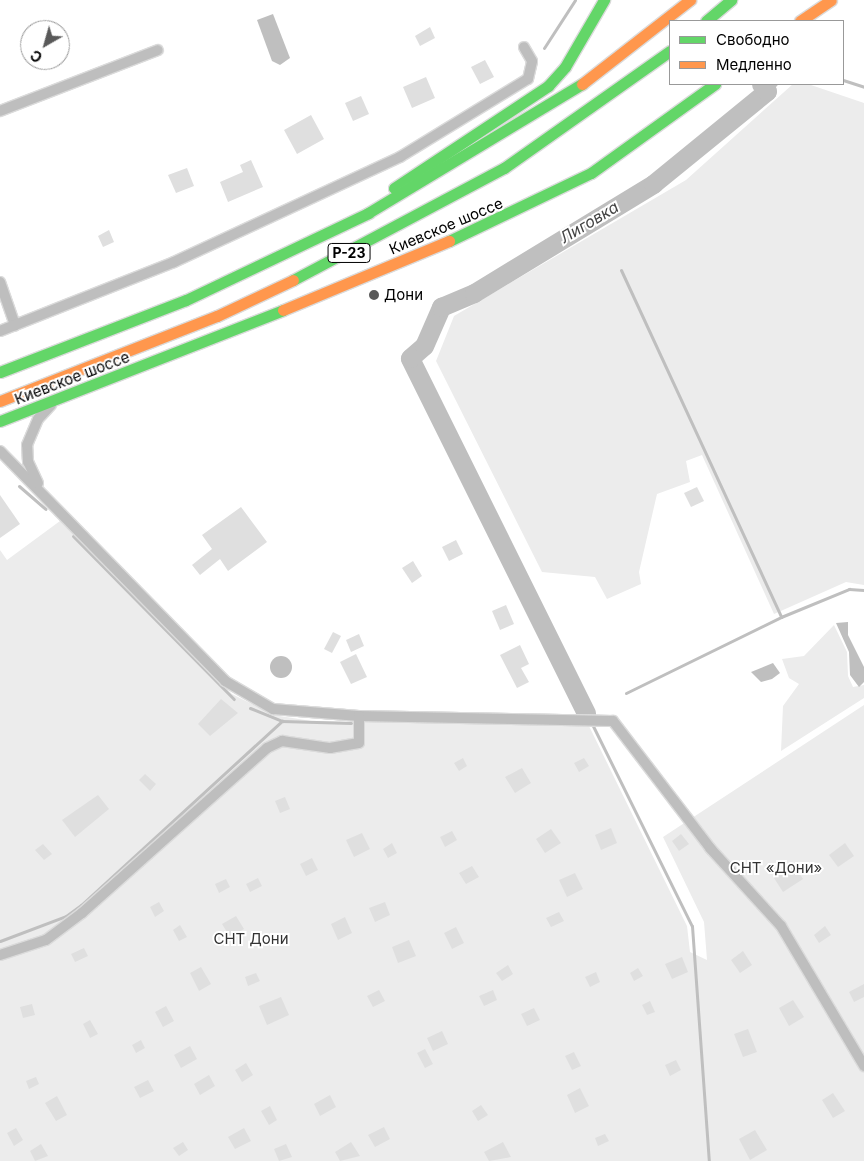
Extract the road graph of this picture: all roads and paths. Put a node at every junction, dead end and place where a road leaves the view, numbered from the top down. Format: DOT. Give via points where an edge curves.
graph roads {
  1 [pos="604,0"];
  2 [pos="690,0"];
  3 [pos="731,0"];
  4 [pos="822,0"];
  5 [pos="831,0"];
  6 [pos="707,20"];
  7 [pos="800,20"];
  8 [pos="801,20"];
  9 [pos="524,47"];
  10 [pos="158,50"];
  11 [pos="669,52"];
  12 [pos="714,85"];
  13 [pos="0,111"];
  14 [pos="311,242"];
  15 [pos="0,282"];
  16 [pos="14,326"];
  17 [pos="0,331"];
  18 [pos="0,372"];
  19 [pos="68,394"];
  20 [pos="0,401"];
  21 [pos="0,420"];
  22 [pos="0,451"];
  23 [pos="44,495"];
  24 [pos="359,716"];
  25 [pos="0,955"];
  26 [pos="864,1066"];
  1 -- 14 [label="main road, Киевское шоссе / Р-23" via="565,68 530,101"];
  2 -- 14 [label="main road, Р-23" via="560,101 441,173"];
  3 -- 6 [label="main road"];
  4 -- 7 [label="main road"];
  5 -- 8 [label="main road"];
  9 -- 16 [label="street" via="532,61 528,79 400,157 174,262"];
  10 -- 13 [label="street"];
  11 -- 20 [label="main road, Р-23" via="504,168 357,249 217,316"];
  12 -- 19 [label="main road, Киевское шоссе / Р-23" via="626,150 545,199 247,326"];
  14 -- 18 [label="main road, Киевское шоссе / Р-23" via="186,300"];
  15 -- 16 [label="street"];
  16 -- 17 [label="street"];
  19 -- 21 [label="main road, Киевское шоссе / Р-23"];
  19 -- 23 [label="street" via="45,411 29,437 28,462"];
  22 -- 23 [label="street"];
  23 -- 24 [label="street" via="225,681 247,697 273,709"];
  24 -- 25 [label="street" via="358,743 330,748 282,741 267,748 82,914 46,940"];
  24 -- 26 [label="street" via="613,721 710,848 781,926"];
}
